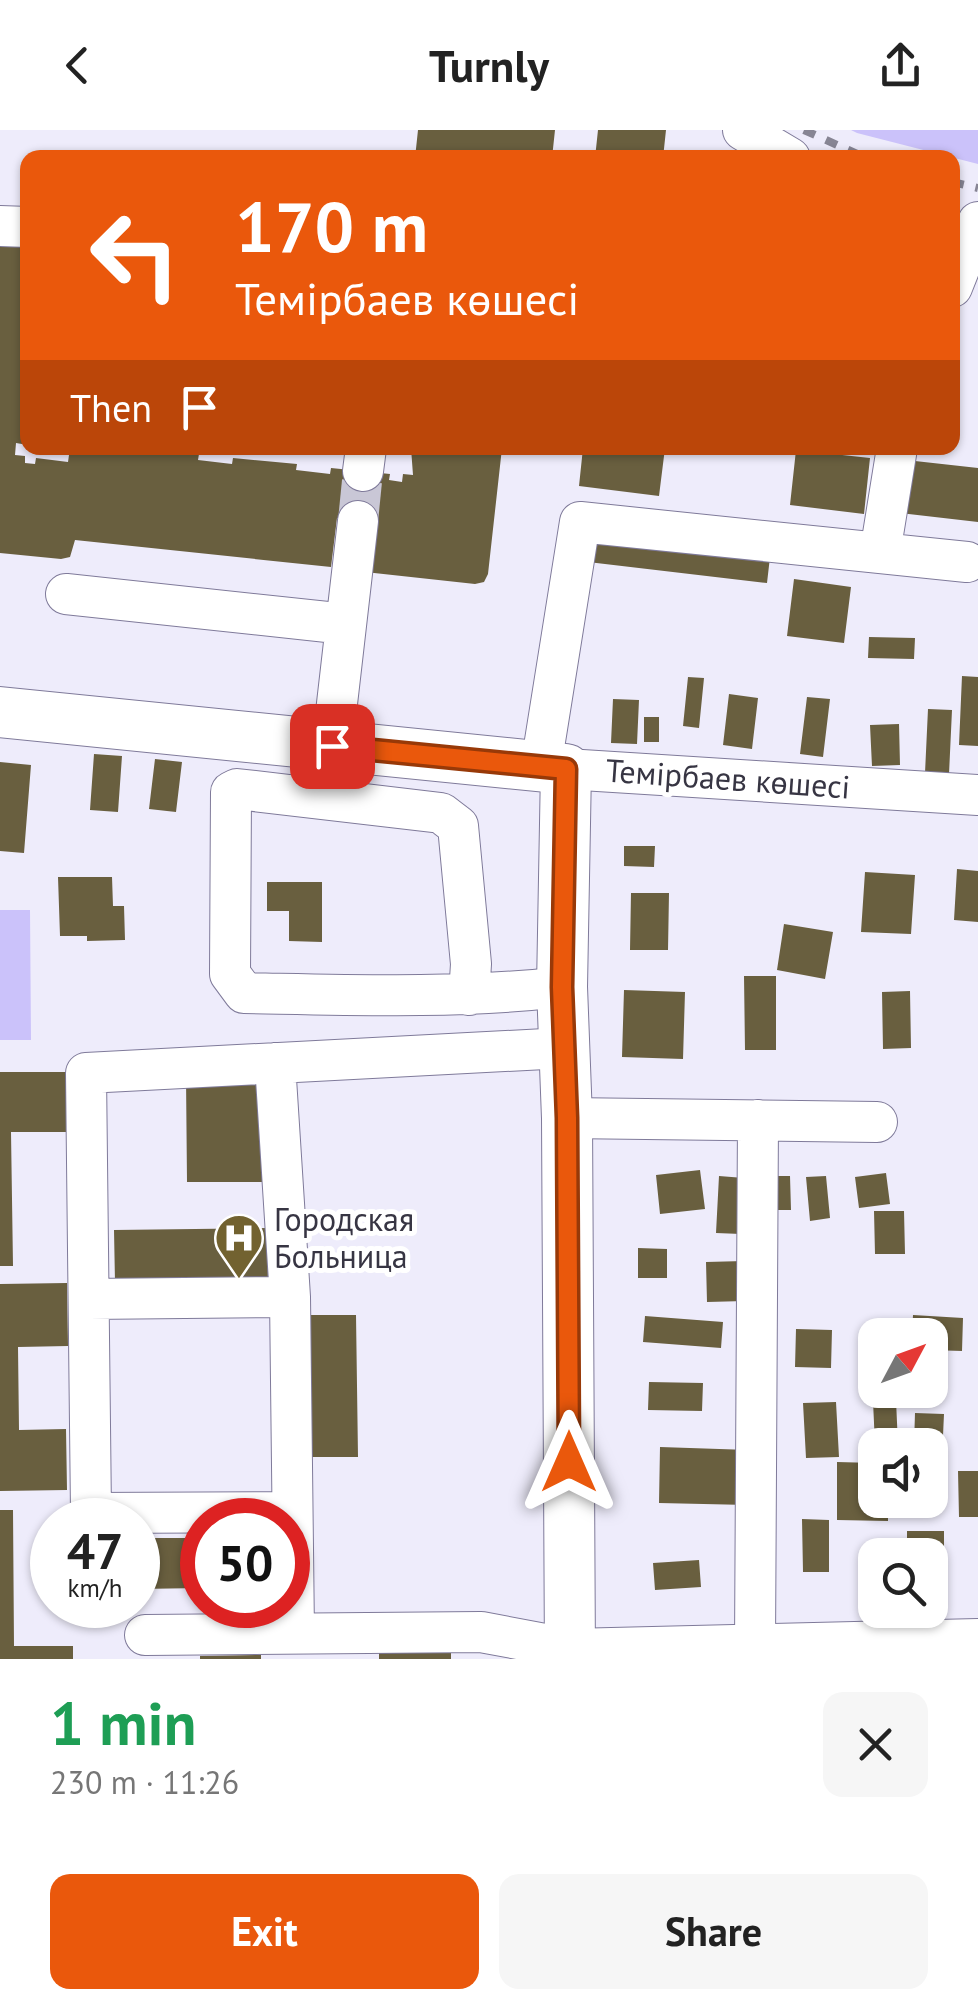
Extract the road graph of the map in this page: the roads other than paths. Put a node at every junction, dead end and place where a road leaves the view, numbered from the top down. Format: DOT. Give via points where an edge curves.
graph roads {
  1 [pos="743,130"];
  2 [pos="777,150"];
  3 [pos="896,455"];
  4 [pos="358,521"];
  5 [pos="880,553"];
  6 [pos="967,562"];
  7 [pos="66,594"];
  8 [pos="346,624"];
  9 [pos="0,712"];
  10 [pos="255,739"];
  11 [pos="332,746"];
  12 [pos="553,768"];
  13 [pos="256,792"];
  14 [pos="978,794"];
  15 [pos="562,987"];
  16 [pos="469,995"];
  17 [pos="564,1048"];
  18 [pos="275,1063"];
  19 [pos="567,1118"];
  20 [pos="758,1120"];
  21 [pos="877,1122"];
  22 [pos="290,1297"];
  23 [pos="89,1298"];
  24 [pos="292,1498"];
  25 [pos="180,1513"];
  26 [pos="294,1628"];
  27 [pos="294,1633"];
  28 [pos="144,1635"];
  29 [pos="978,1639"];
  30 [pos="755,1646"];
  31 [pos="570,1654"];
  1 -- 2 [label="street"];
  3 -- 5 [label="street"];
  4 -- 8 [label="street"];
  5 -- 6 [label="street"];
  5 -- 12 [label="street" via="580,522"];
  7 -- 8 [label="street"];
  8 -- 11 [label="street"];
  9 -- 10 [label="main road, Темірбаев көшесі"];
  10 -- 11 [label="main road, Темірбаев көшесі"];
  10 -- 13 [label="street"];
  11 -- 12 [label="main road, Темірбаев көшесі"];
  12 -- 14 [label="street, Темірбаев көшесі"];
  12 -- 15 [label="main road"];
  13 -- 16 [label="street" via="451,818 458,826"];
  13 -- 16 [label="street" via="237,789 229,798 230,974 244,993"];
  15 -- 16 [label="street"];
  15 -- 17 [label="main road"];
  17 -- 18 [label="street"];
  17 -- 19 [label="main road"];
  18 -- 22 [label="street"];
  18 -- 23 [label="street" via="86,1073"];
  19 -- 20 [label="street"];
  19 -- 31 [label="main road"];
  20 -- 21 [label="street"];
  20 -- 30 [label="street"];
  22 -- 23 [label="street"];
  22 -- 24 [label="street"];
  23 -- 25 [label="street" via="91,1513"];
  26 -- 27 [label="street"];
  27 -- 28 [label="street"];
  27 -- 31 [label="street" via="482,1632"];
  29 -- 30 [label="street"];
  30 -- 31 [label="street"];
}
